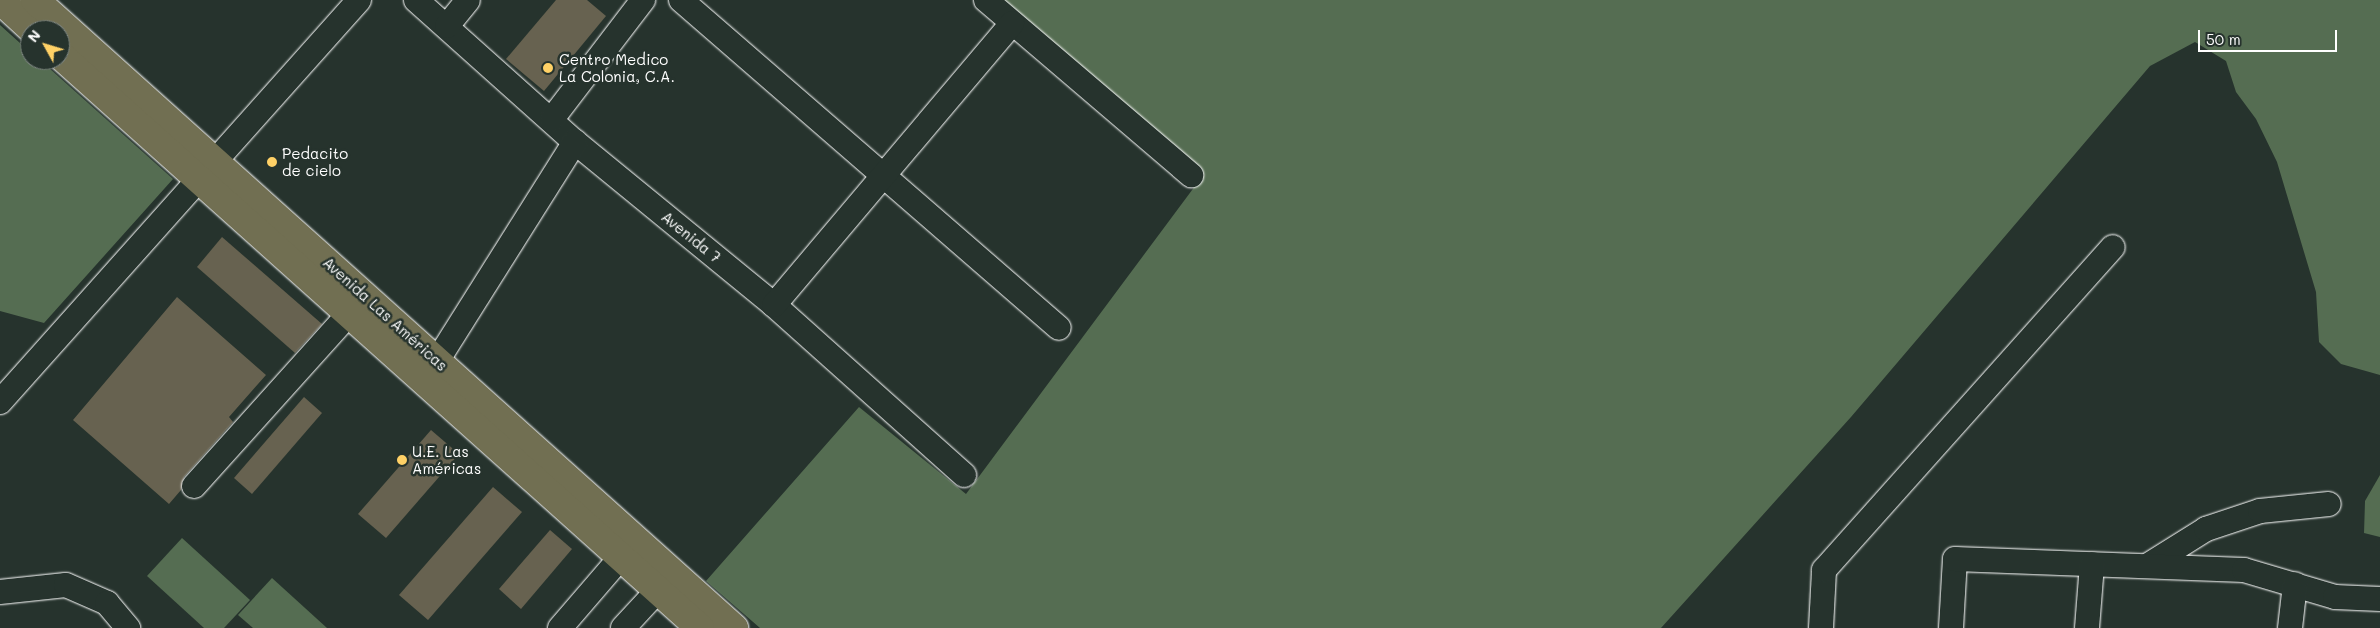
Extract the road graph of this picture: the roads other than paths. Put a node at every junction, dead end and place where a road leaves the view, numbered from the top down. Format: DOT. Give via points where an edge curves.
graph roads {
  1 [pos="0,0"];
  2 [pos="35,0"];
  3 [pos="359,0"];
  4 [pos="416,0"];
  5 [pos="468,0"];
  6 [pos="643,0"];
  7 [pos="680,0"];
  8 [pos="986,0"];
  9 [pos="21,20"];
  10 [pos="1012,23"];
  11 [pos="447,26"];
  12 [pos="70,63"];
  13 [pos="552,119"];
  14 [pos="575,142"];
  15 [pos="208,172"];
  16 [pos="884,174"];
  17 [pos="1191,176"];
  18 [pos="2113,247"];
  19 [pos="774,305"];
  20 [pos="348,315"];
  21 [pos="1059,328"];
  22 [pos="437,360"];
  23 [pos="0,402"];
  24 [pos="964,475"];
  25 [pos="194,486"];
  26 [pos="2329,504"];
  27 [pos="621,558"];
  28 [pos="2092,564"];
  29 [pos="2148,566"];
  30 [pos="666,582"];
  31 [pos="2295,584"];
  32 [pos="0,592"];
  33 [pos="2380,599"];
  34 [pos="128,628"];
  35 [pos="560,628"];
  36 [pos="623,628"];
  37 [pos="700,628"];
  38 [pos="734,628"];
  39 [pos="1821,628"];
  40 [pos="1952,628"];
  41 [pos="2087,628"];
  42 [pos="2290,628"];
  1 -- 9 [label="main road"];
  2 -- 15 [label="main road, Avenida Las Américas"];
  3 -- 15 [label="street"];
  4 -- 11 [label="street, Avenida 7"];
  5 -- 11 [label="street"];
  6 -- 13 [label="street"];
  7 -- 16 [label="street"];
  8 -- 10 [label="street"];
  10 -- 16 [label="street"];
  10 -- 17 [label="street"];
  11 -- 13 [label="street, Avenida 7"];
  12 -- 15 [label="main road, Avenida Las Américas"];
  13 -- 14 [label="street, Avenida 7"];
  14 -- 19 [label="street, Avenida 7"];
  14 -- 22 [label="street"];
  15 -- 20 [label="main road, Avenida Las Américas"];
  15 -- 22 [label="main road, Avenida Las Américas"];
  15 -- 23 [label="street"];
  16 -- 19 [label="street"];
  16 -- 21 [label="street"];
  18 -- 39 [label="street" via="1824,570"];
  19 -- 24 [label="street, Avenida 7"];
  20 -- 25 [label="street"];
  20 -- 27 [label="main road, Avenida Las Américas"];
  22 -- 30 [label="main road, Avenida Las Américas"];
  26 -- 29 [label="street" via="2260,511 2206,529"];
  27 -- 30 [label="main road, Avenida Las Américas"];
  27 -- 35 [label="street"];
  28 -- 29 [label="street"];
  28 -- 40 [label="street" via="1955,559"];
  28 -- 41 [label="street"];
  29 -- 31 [label="street" via="2244,570"];
  30 -- 36 [label="street"];
  30 -- 37 [label="main road, Avenida Las Américas"];
  30 -- 38 [label="main road, Avenida Las Américas"];
  31 -- 33 [label="street" via="2335,598"];
  31 -- 42 [label="street"];
  32 -- 34 [label="street" via="66,585 106,603"];
}
